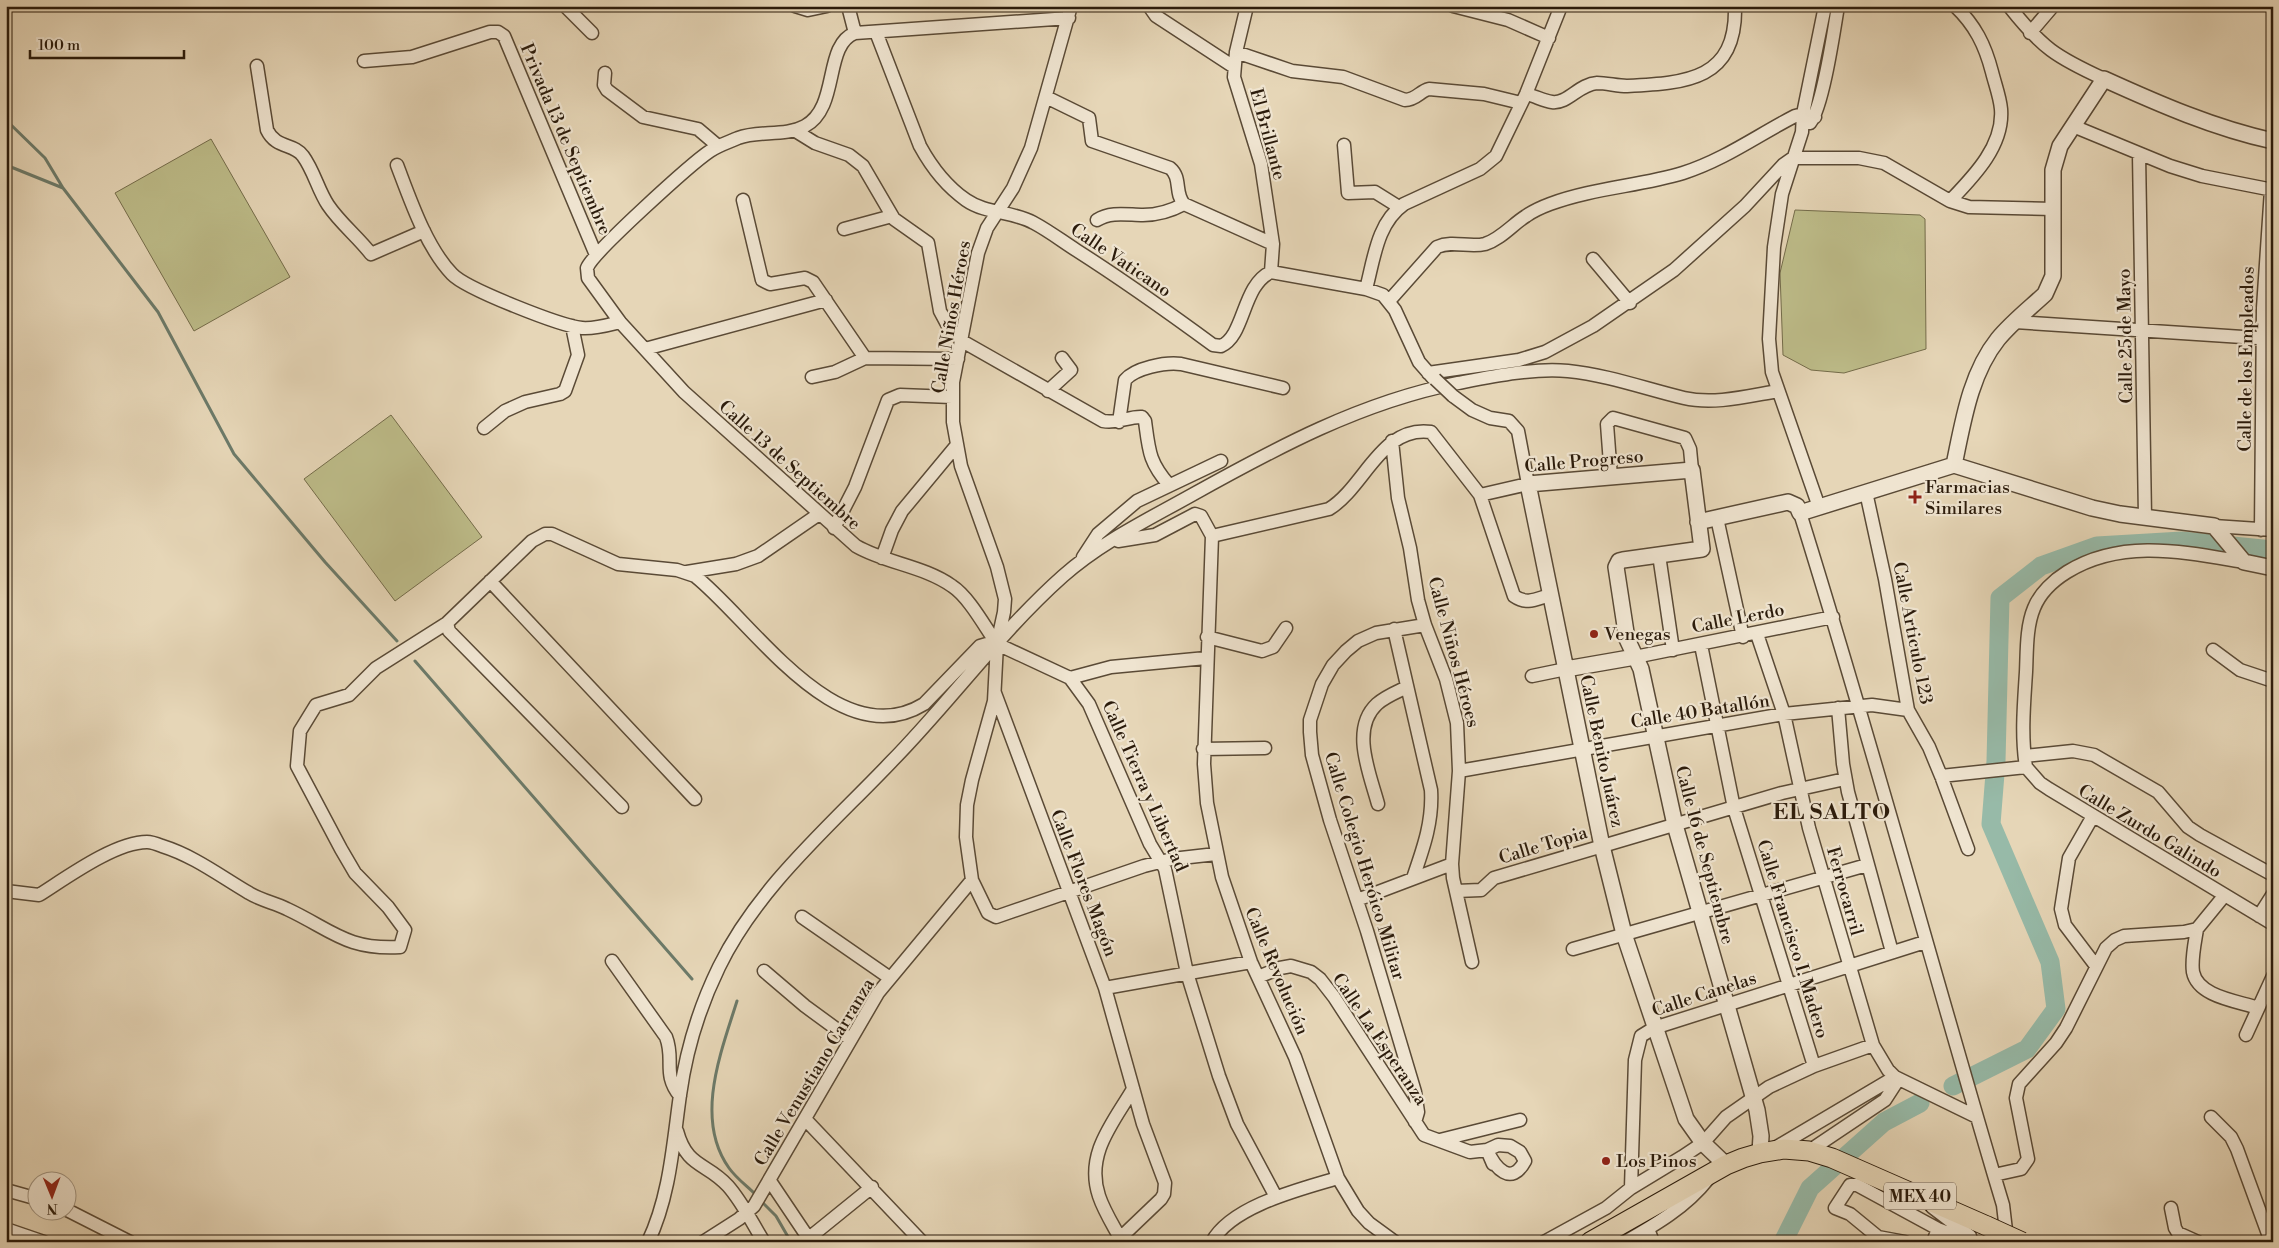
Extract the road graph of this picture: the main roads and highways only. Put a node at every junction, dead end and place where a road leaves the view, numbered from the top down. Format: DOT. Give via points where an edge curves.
graph roads {
  1 [pos="1983,1234"];
  2 [pos="1590,1242"];
  3 [pos="2022,1242"];
  1 -- 2 [label="main road, MEX 40" via="1926,1199 1853,1166 1808,1151 1766,1151 1719,1170"];
  1 -- 3 [label="main road, MEX 40, bridge"];
}
